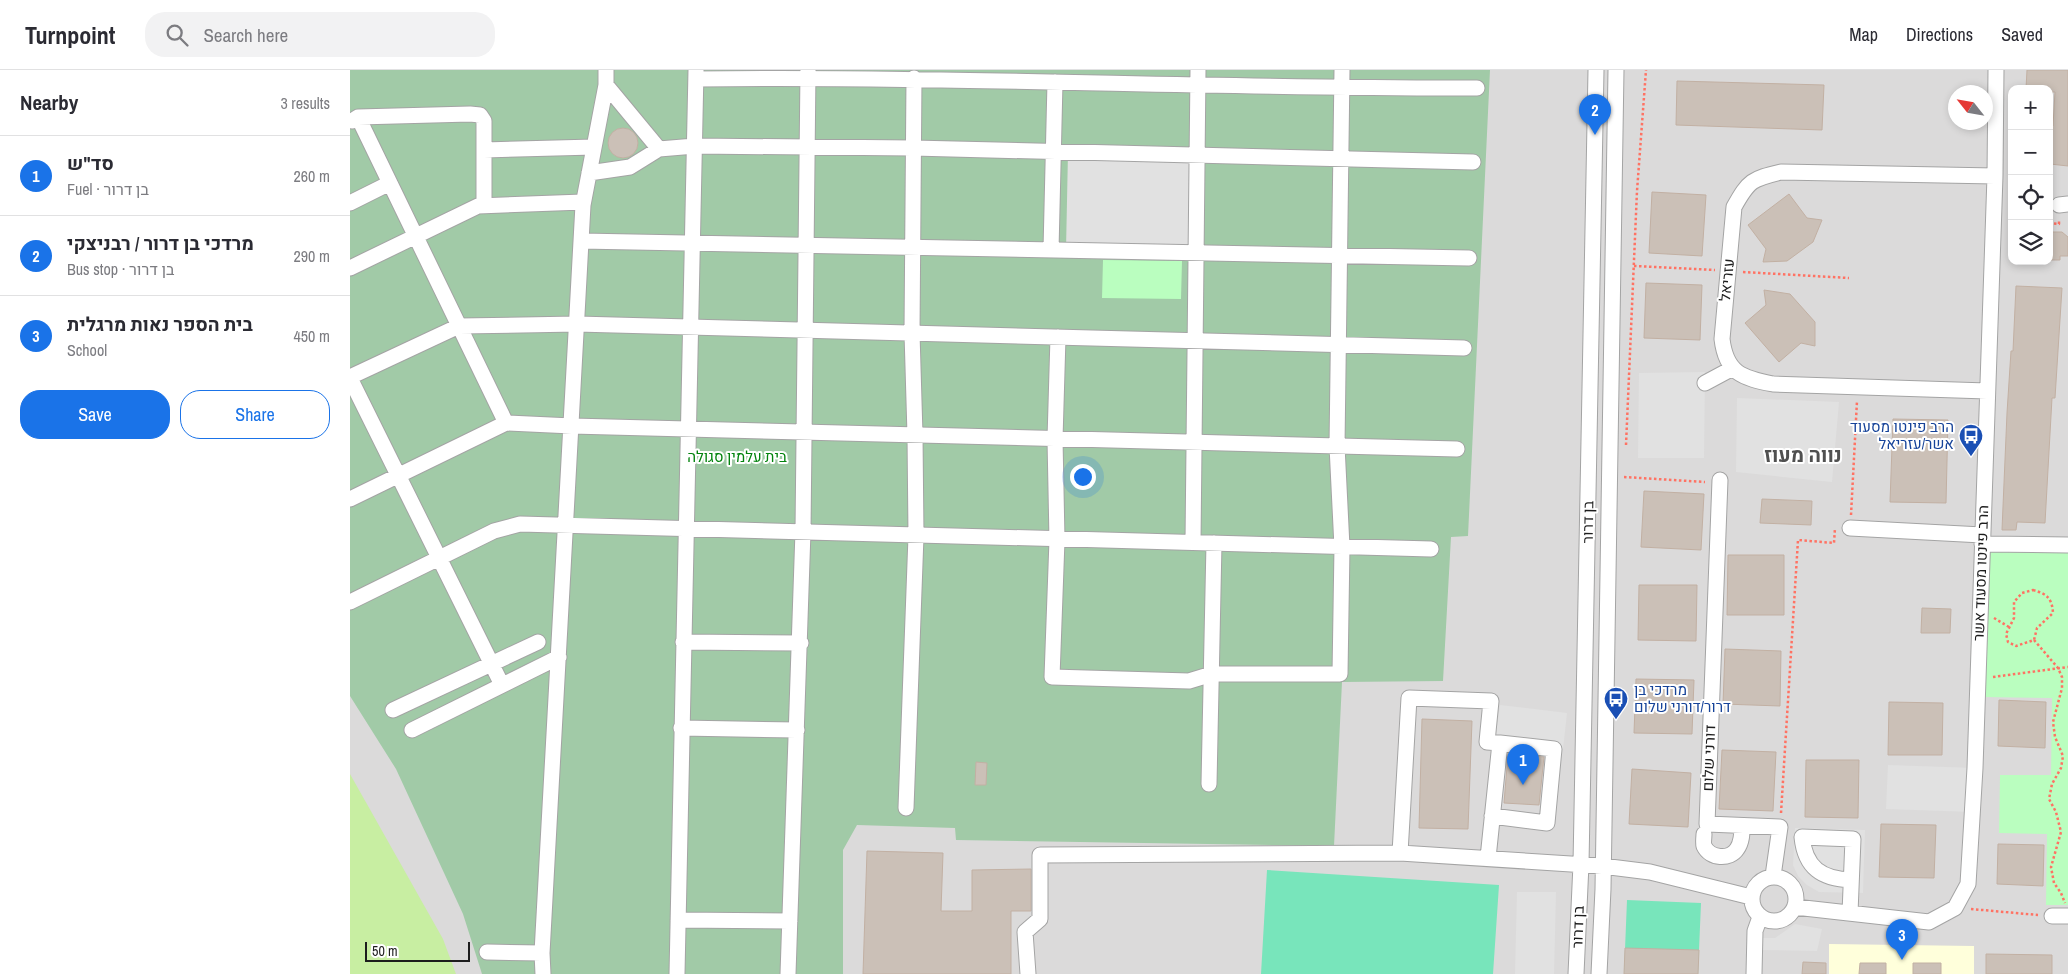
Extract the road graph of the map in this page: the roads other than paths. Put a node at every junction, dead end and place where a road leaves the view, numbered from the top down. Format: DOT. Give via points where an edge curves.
graph roads {
  1 [pos="1198,70"];
  2 [pos="1342,70"];
  3 [pos="1596,70"];
  4 [pos="1616,70"];
  5 [pos="1996,70"];
  6 [pos="696,74"];
  7 [pos="808,74"];
  8 [pos="606,77"];
  9 [pos="914,78"];
  10 [pos="1055,82"];
  11 [pos="1198,86"];
  12 [pos="1342,88"];
  13 [pos="1477,88"];
  14 [pos="354,119"];
  15 [pos="694,146"];
  16 [pos="594,147"];
  17 [pos="807,148"];
  18 [pos="913,148"];
  19 [pos="659,149"];
  20 [pos="484,150"];
  21 [pos="1053,152"];
  22 [pos="1197,155"];
  23 [pos="1341,158"];
  24 [pos="1473,162"];
  25 [pos="589,173"];
  26 [pos="1995,176"];
  27 [pos="390,183"];
  28 [pos="350,202"];
  29 [pos="583,202"];
  30 [pos="484,206"];
  31 [pos="416,236"];
  32 [pos="581,241"];
  33 [pos="692,244"];
  34 [pos="806,245"];
  35 [pos="912,247"];
  36 [pos="1051,250"];
  37 [pos="1196,252"];
  38 [pos="1340,255"];
  39 [pos="1469,258"];
  40 [pos="350,268"];
  41 [pos="577,324"];
  42 [pos="459,326"];
  43 [pos="690,327"];
  44 [pos="807,330"];
  45 [pos="912,333"];
  46 [pos="1058,337"];
  47 [pos="1195,341"];
  48 [pos="1338,344"];
  49 [pos="1464,348"];
  50 [pos="1733,368"];
  51 [pos="350,377"];
  52 [pos="1705,383"];
  53 [pos="1987,391"];
  54 [pos="506,423"];
  55 [pos="572,426"];
  56 [pos="688,429"];
  57 [pos="804,432"];
  58 [pos="915,435"];
  59 [pos="1055,439"];
  60 [pos="1194,442"];
  61 [pos="1337,446"];
  62 [pos="1457,449"];
  63 [pos="398,476"];
  64 [pos="1720,482"];
  65 [pos="350,499"];
  66 [pos="567,525"];
  67 [pos="686,528"];
  68 [pos="1850,528"];
  69 [pos="803,531"];
  70 [pos="916,536"];
  71 [pos="1982,539"];
  72 [pos="1058,540"];
  73 [pos="1192,542"];
  74 [pos="1214,543"];
  75 [pos="2068,545"];
  76 [pos="1342,547"];
  77 [pos="1431,549"];
  78 [pos="439,558"];
  79 [pos="350,602"];
  80 [pos="538,642"];
  81 [pos="683,642"];
  82 [pos="801,643"];
  83 [pos="559,657"];
  84 [pos="492,664"];
  85 [pos="1212,674"];
  86 [pos="502,685"];
  87 [pos="392,710"];
  88 [pos="681,728"];
  89 [pos="412,730"];
  90 [pos="797,730"];
  91 [pos="1500,743"];
  92 [pos="1209,784"];
  93 [pos="906,808"];
  94 [pos="1492,816"];
  95 [pos="1742,826"];
  96 [pos="1704,834"];
  97 [pos="1400,853"];
  98 [pos="1488,858"];
  99 [pos="1581,864"];
  100 [pos="1602,867"];
  101 [pos="1623,869"];
  102 [pos="1773,876"];
  103 [pos="1852,880"];
  104 [pos="1603,890"];
  105 [pos="1751,897"];
  106 [pos="1795,907"];
  107 [pos="2067,911"];
  108 [pos="1850,913"];
  109 [pos="2052,916"];
  110 [pos="1760,917"];
  111 [pos="678,920"];
  112 [pos="790,921"];
  113 [pos="487,952"];
  114 [pos="542,953"];
  115 [pos="543,974"];
  116 [pos="677,974"];
  117 [pos="788,974"];
  118 [pos="1028,974"];
  119 [pos="1576,974"];
  120 [pos="1598,974"];
  121 [pos="1754,974"];
  1 -- 11 [label="street"];
  2 -- 12 [label="street"];
  3 -- 99 [label="street, בן דרור"];
  4 -- 100 [label="street, בן דרור"];
  5 -- 26 [label="street, הרב פינטו מסעוד אשר"];
  6 -- 7 [label="street"];
  6 -- 15 [label="street"];
  7 -- 9 [label="street"];
  7 -- 17 [label="street"];
  8 -- 16 [label="street"];
  8 -- 19 [label="street"];
  9 -- 10 [label="street"];
  9 -- 18 [label="street"];
  10 -- 11 [label="street"];
  10 -- 21 [label="street"];
  11 -- 12 [label="street"];
  11 -- 22 [label="street"];
  12 -- 13 [label="street"];
  12 -- 23 [label="street"];
  14 -- 20 [label="street" via="480,115 484,121"];
  14 -- 27 [label="street"];
  15 -- 17 [label="street"];
  15 -- 19 [label="street"];
  15 -- 33 [label="street"];
  16 -- 20 [label="street"];
  16 -- 25 [label="street"];
  17 -- 18 [label="street"];
  17 -- 34 [label="street"];
  18 -- 21 [label="street"];
  18 -- 35 [label="street"];
  19 -- 25 [label="street" via="630,167"];
  20 -- 30 [label="street"];
  21 -- 22 [label="street"];
  21 -- 36 [label="street"];
  22 -- 23 [label="street"];
  22 -- 37 [label="street"];
  23 -- 24 [label="street"];
  23 -- 38 [label="street"];
  25 -- 29 [label="street"];
  26 -- 50 [label="street, עזריאל" via="1781,172 1757,177 1744,190 1734,208 1722,338 1724,355"];
  26 -- 53 [label="street, הרב פינטו מסעוד אשר"];
  27 -- 28 [label="street"];
  27 -- 31 [label="street"];
  29 -- 30 [label="street"];
  29 -- 32 [label="street"];
  30 -- 31 [label="street"];
  31 -- 40 [label="street"];
  31 -- 42 [label="street"];
  32 -- 33 [label="street"];
  32 -- 41 [label="street"];
  33 -- 34 [label="street"];
  33 -- 43 [label="street"];
  34 -- 35 [label="street"];
  34 -- 44 [label="street"];
  35 -- 36 [label="street"];
  35 -- 45 [label="street"];
  36 -- 37 [label="street"];
  37 -- 38 [label="street"];
  37 -- 47 [label="street"];
  38 -- 39 [label="street"];
  38 -- 48 [label="street"];
  41 -- 42 [label="street"];
  41 -- 43 [label="street"];
  41 -- 55 [label="street"];
  42 -- 51 [label="street"];
  42 -- 54 [label="street"];
  43 -- 44 [label="street"];
  43 -- 56 [label="street"];
  44 -- 45 [label="street"];
  44 -- 57 [label="street"];
  45 -- 46 [label="street"];
  45 -- 58 [label="street"];
  46 -- 47 [label="street"];
  46 -- 59 [label="street"];
  47 -- 48 [label="street"];
  47 -- 60 [label="street"];
  48 -- 49 [label="street"];
  48 -- 61 [label="street"];
  50 -- 52 [label="street"];
  50 -- 53 [label="street" via="1749,379 1773,384"];
  51 -- 63 [label="street"];
  53 -- 71 [label="street, הרב פינטו מסעוד אשר"];
  54 -- 55 [label="street"];
  54 -- 63 [label="street"];
  55 -- 56 [label="street"];
  55 -- 66 [label="street"];
  56 -- 57 [label="street"];
  56 -- 67 [label="street"];
  57 -- 58 [label="street"];
  57 -- 69 [label="street"];
  58 -- 59 [label="street"];
  58 -- 70 [label="street"];
  59 -- 60 [label="street"];
  59 -- 72 [label="street"];
  60 -- 61 [label="street"];
  60 -- 73 [label="street"];
  61 -- 62 [label="street"];
  61 -- 76 [label="street"];
  63 -- 65 [label="street"];
  63 -- 78 [label="street"];
  64 -- 95 [label="street, דורני שלום" via="1707,824"];
  66 -- 67 [label="street"];
  66 -- 78 [label="street" via="520,524 494,531"];
  66 -- 83 [label="street"];
  67 -- 69 [label="street"];
  67 -- 81 [label="street"];
  68 -- 71 [label="street"];
  69 -- 70 [label="street"];
  69 -- 82 [label="street"];
  70 -- 72 [label="street"];
  70 -- 93 [label="street"];
  71 -- 75 [label="street"];
  71 -- 108 [label="street, הרב פינטו מסעוד אשר" via="1968,884 1955,908 1929,922"];
  72 -- 73 [label="street"];
  72 -- 85 [label="street" via="1052,677 1189,681"];
  73 -- 74 [label="street"];
  74 -- 76 [label="street"];
  74 -- 85 [label="street"];
  76 -- 77 [label="street"];
  76 -- 85 [label="street" via="1340,674"];
  78 -- 79 [label="street"];
  78 -- 84 [label="street"];
  80 -- 84 [label="street"];
  81 -- 82 [label="street"];
  81 -- 88 [label="street"];
  82 -- 90 [label="street"];
  83 -- 86 [label="street"];
  83 -- 114 [label="street"];
  84 -- 86 [label="street"];
  84 -- 87 [label="street"];
  85 -- 92 [label="street"];
  86 -- 89 [label="street"];
  88 -- 90 [label="street"];
  88 -- 111 [label="street"];
  90 -- 112 [label="street"];
  91 -- 94 [label="street"];
  91 -- 94 [label="street" via="1554,749 1547,823"];
  91 -- 97 [label="street" via="1487,742 1491,701 1409,698"];
  94 -- 98 [label="street"];
  95 -- 96 [label="street" via="1742,839 1736,850 1727,856 1709,852 1704,845"];
  95 -- 102 [label="street, דורני שלום" via="1780,827"];
  97 -- 98 [label="street"];
  97 -- 118 [label="street" via="1040,855 1040,919 1025,932"];
  98 -- 99 [label="street"];
  99 -- 100 [label="street"];
  99 -- 119 [label="street, בן דרור"];
  100 -- 101 [label="street"];
  100 -- 104 [label="street, בן דרור"];
  101 -- 104 [label="street"];
  101 -- 105 [label="street" via="1650,872"];
  102 -- 105 [label="street" via="1761,880"];
  102 -- 106 [label="street" via="1787,880 1792,886"];
  103 -- 108 [label="street"];
  104 -- 120 [label="street, בן דרור"];
  105 -- 110 [label="street" via="1755,912"];
  106 -- 108 [label="street"];
  106 -- 110 [label="street" via="1780,921"];
  107 -- 109 [label="street"];
  110 -- 121 [label="street" via="1755,930"];
  111 -- 112 [label="street"];
  111 -- 116 [label="street"];
  112 -- 117 [label="street"];
  113 -- 114 [label="street"];
  114 -- 115 [label="street"];
}
